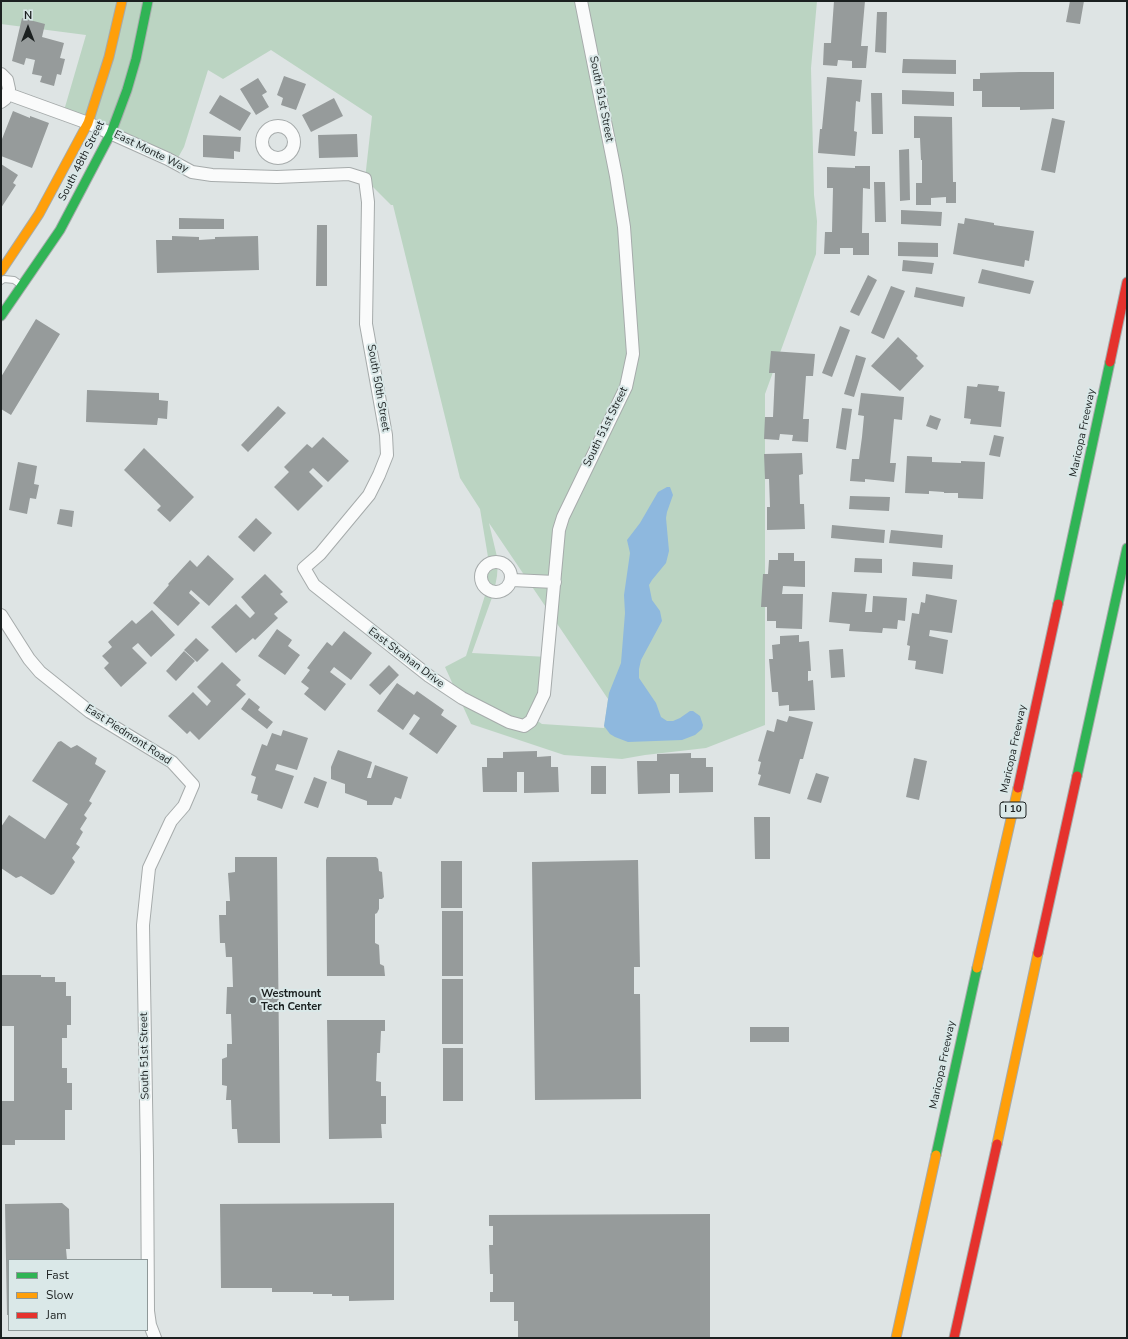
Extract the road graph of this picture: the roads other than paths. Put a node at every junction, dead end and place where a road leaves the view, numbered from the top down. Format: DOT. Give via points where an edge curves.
graph roads {
  1 [pos="122,1"];
  2 [pos="148,1"];
  3 [pos="581,1"];
  4 [pos="1,74"];
  5 [pos="5,98"];
  6 [pos="88,123"];
  7 [pos="111,133"];
  8 [pos="277,158"];
  9 [pos="277,177"];
  10 [pos="365,179"];
  11 [pos="1,271"];
  12 [pos="1,281"];
  13 [pos="1127,282"];
  14 [pos="23,286"];
  15 [pos="1,316"];
  16 [pos="1127,548"];
  17 [pos="304,568"];
  18 [pos="512,580"];
  19 [pos="555,582"];
  20 [pos="1,615"];
  21 [pos="524,726"];
  22 [pos="193,785"];
  23 [pos="148,1259"];
  24 [pos="148,1311"];
  25 [pos="155,1338"];
  26 [pos="896,1338"];
  27 [pos="954,1338"];
  1 -- 6 [label="main road, South 48th Street" via="109,57"];
  2 -- 7 [label="main road, South 48th Street" via="127,90"];
  3 -- 19 [label="street, South 51st Street" via="624,227 633,354 626,387 563,517 559,530"];
  4 -- 5 [label="street, East Monte Way" via="9,85"];
  5 -- 6 [label="street, East Monte Way"];
  6 -- 7 [label="street, East Monte Way"];
  6 -- 11 [label="main road, South 48th Street" via="39,214"];
  7 -- 9 [label="street, East Monte Way" via="192,172"];
  7 -- 14 [label="main road, South 48th Street" via="60,230"];
  8 -- 9 [label="street"];
  9 -- 10 [label="street, East Monte Way" via="348,174"];
  10 -- 17 [label="street, South 50th Street" via="368,202 366,324 386,435 387,455 369,495 320,554"];
  12 -- 14 [label="lane" via="14,280"];
  13 -- 26 [label="main road, Maricopa Freeway / I 10"];
  14 -- 15 [label="main road, South 48th Street"];
  16 -- 27 [label="main road"];
  17 -- 21 [label="street, East Strahan Drive" via="314,586 429,676 462,698 508,722"];
  18 -- 19 [label="street"];
  19 -- 21 [label="street, South 51st Street" via="544,694 530,721"];
  20 -- 22 [label="street, East Piedmont Road" via="25,654 40,672 90,712 172,762"];
  22 -- 23 [label="street, South 51st Street" via="184,806 171,821 149,868 143,925"];
  24 -- 25 [label="street, South 51st Street"];
}
